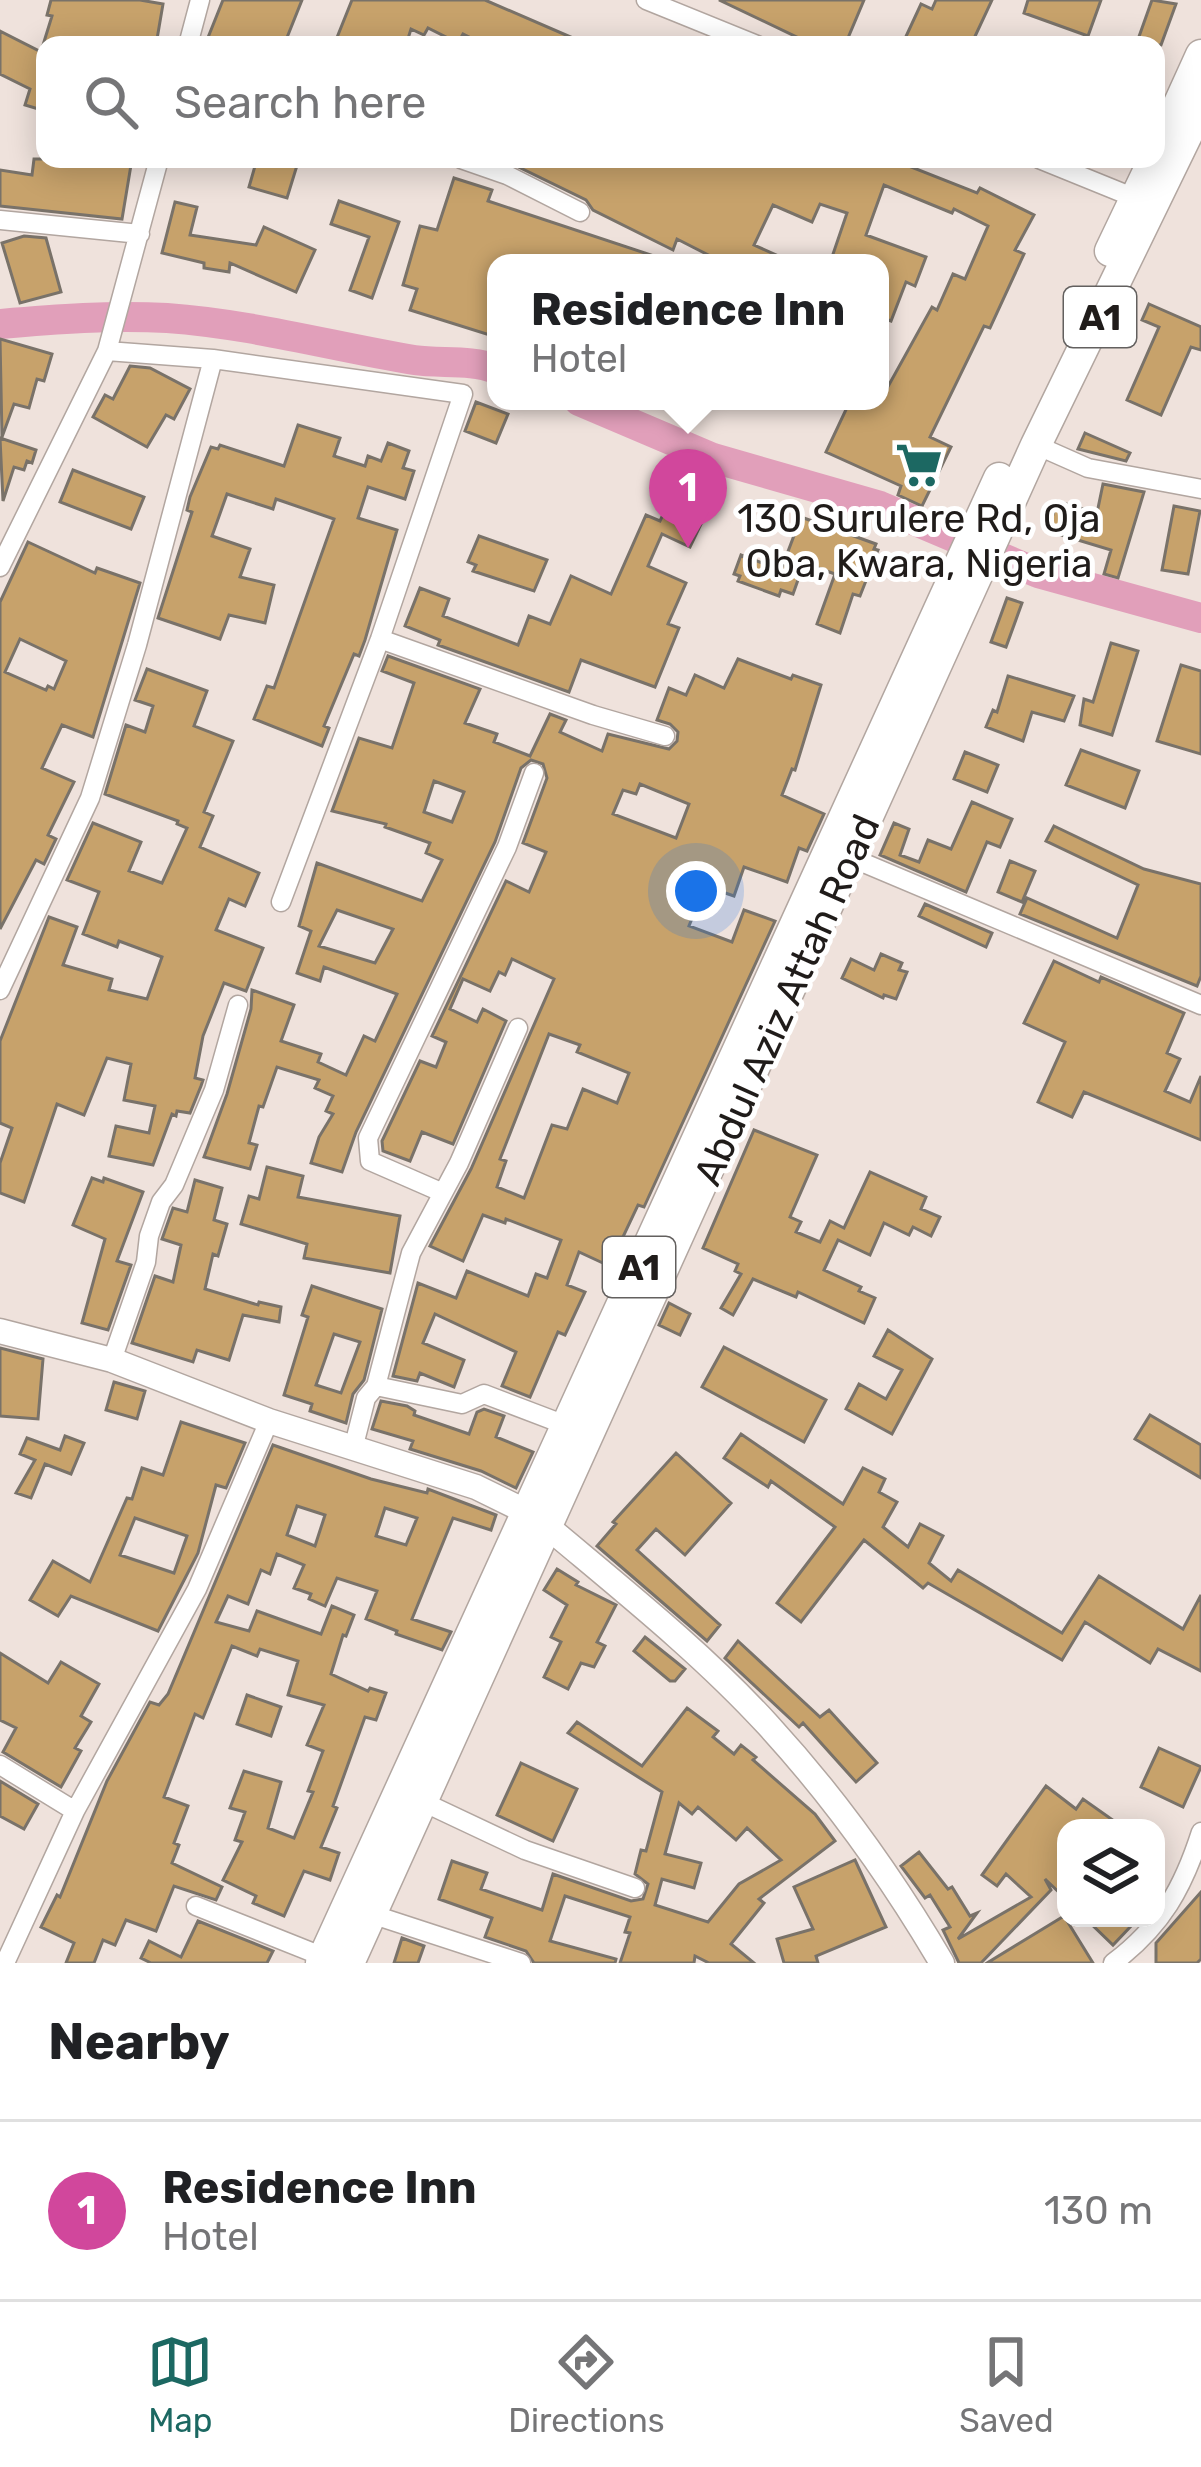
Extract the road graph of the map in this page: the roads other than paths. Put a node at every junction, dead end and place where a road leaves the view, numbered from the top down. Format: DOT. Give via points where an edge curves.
graph roads {
  1 [pos="200,0"];
  2 [pos="646,0"];
  3 [pos="190,36"];
  4 [pos="735,36"];
  5 [pos="1201,56"];
  6 [pos="1201,106"];
  7 [pos="1165,134"];
  8 [pos="158,168"];
  9 [pos="487,168"];
  10 [pos="1061,168"];
  11 [pos="1153,168"];
  12 [pos="1146,202"];
  13 [pos="580,212"];
  14 [pos="0,220"];
  15 [pos="140,234"];
  16 [pos="109,344"];
  17 [pos="212,359"];
  18 [pos="1036,445"];
  19 [pos="1201,489"];
  20 [pos="988,525"];
  21 [pos="0,567"];
  22 [pos="964,575"];
  23 [pos="380,639"];
  24 [pos="665,736"];
  25 [pos="534,773"];
  26 [pos="852,858"];
  27 [pos="281,902"];
  28 [pos="0,990"];
  29 [pos="238,1005"];
  30 [pos="1201,1005"];
  31 [pos="518,1028"];
  32 [pos="441,1192"];
  33 [pos="0,1331"];
  34 [pos="112,1360"];
  35 [pos="376,1386"];
  36 [pos="269,1421"];
  37 [pos="568,1426"];
  38 [pos="352,1449"];
  39 [pos="539,1521"];
  40 [pos="0,1765"];
  41 [pos="421,1801"];
  42 [pos="74,1811"];
  43 [pos="1201,1832"];
  44 [pos="635,1888"];
  45 [pos="196,1906"];
  46 [pos="370,1914"];
  47 [pos="331,1961"];
  48 [pos="5,1963"];
  49 [pos="520,1963"];
  50 [pos="942,1963"];
  51 [pos="1114,1963"];
  1 -- 3 [label="street"];
  2 -- 4 [label="street"];
  5 -- 7 [label="highway, Abdul Aziz Attah Road / A1"];
  6 -- 12 [label="highway, Abdul Aziz Attah Road / A1"];
  8 -- 15 [label="street"];
  9 -- 13 [label="street"];
  10 -- 12 [label="street"];
  11 -- 12 [label="highway, Abdul Aziz Attah Road / A1"];
  12 -- 18 [label="highway, Abdul Aziz Attah Road / A1"];
  12 -- 20 [label="highway, Abdul Aziz Attah Road / A1"];
  14 -- 15 [label="street"];
  15 -- 16 [label="street"];
  16 -- 17 [label="street"];
  16 -- 21 [label="street"];
  17 -- 23 [label="street" via="463,394"];
  17 -- 28 [label="street" via="90,798"];
  18 -- 19 [label="street" via="1088,468"];
  18 -- 20 [label="highway, Abdul Aziz Attah Road / A1"];
  20 -- 22 [label="highway, Abdul Aziz Attah Road / A1"];
  22 -- 26 [label="highway, Abdul Aziz Attah Road / A1"];
  22 -- 37 [label="highway, Abdul Aziz Attah Road / A1"];
  23 -- 24 [label="street"];
  23 -- 27 [label="street"];
  25 -- 32 [label="street" via="507,847 368,1138 370,1161"];
  26 -- 30 [label="street"];
  26 -- 39 [label="highway, Abdul Aziz Attah Road / A1"];
  29 -- 34 [label="street" via="214,1090 155,1219"];
  31 -- 32 [label="street"];
  32 -- 35 [label="street" via="411,1253"];
  33 -- 34 [label="street"];
  34 -- 36 [label="street"];
  35 -- 37 [label="street" via="462,1404 484,1394"];
  35 -- 38 [label="street"];
  36 -- 38 [label="street"];
  36 -- 42 [label="street" via="196,1589"];
  37 -- 39 [label="highway, Abdul Aziz Attah Road / A1"];
  38 -- 39 [label="street" via="444,1475"];
  39 -- 41 [label="highway, Abdul Aziz Attah Road / A1"];
  39 -- 47 [label="highway, Abdul Aziz Attah Road / A1"];
  39 -- 50 [label="street" via="767,1724 859,1833"];
  40 -- 42 [label="street"];
  41 -- 44 [label="street" via="525,1850"];
  41 -- 46 [label="highway, Abdul Aziz Attah Road / A1"];
  42 -- 48 [label="street"];
  43 -- 51 [label="street" via="1185,1881"];
  45 -- 47 [label="street"];
  46 -- 47 [label="highway, Abdul Aziz Attah Road / A1"];
  46 -- 49 [label="street"];
}
